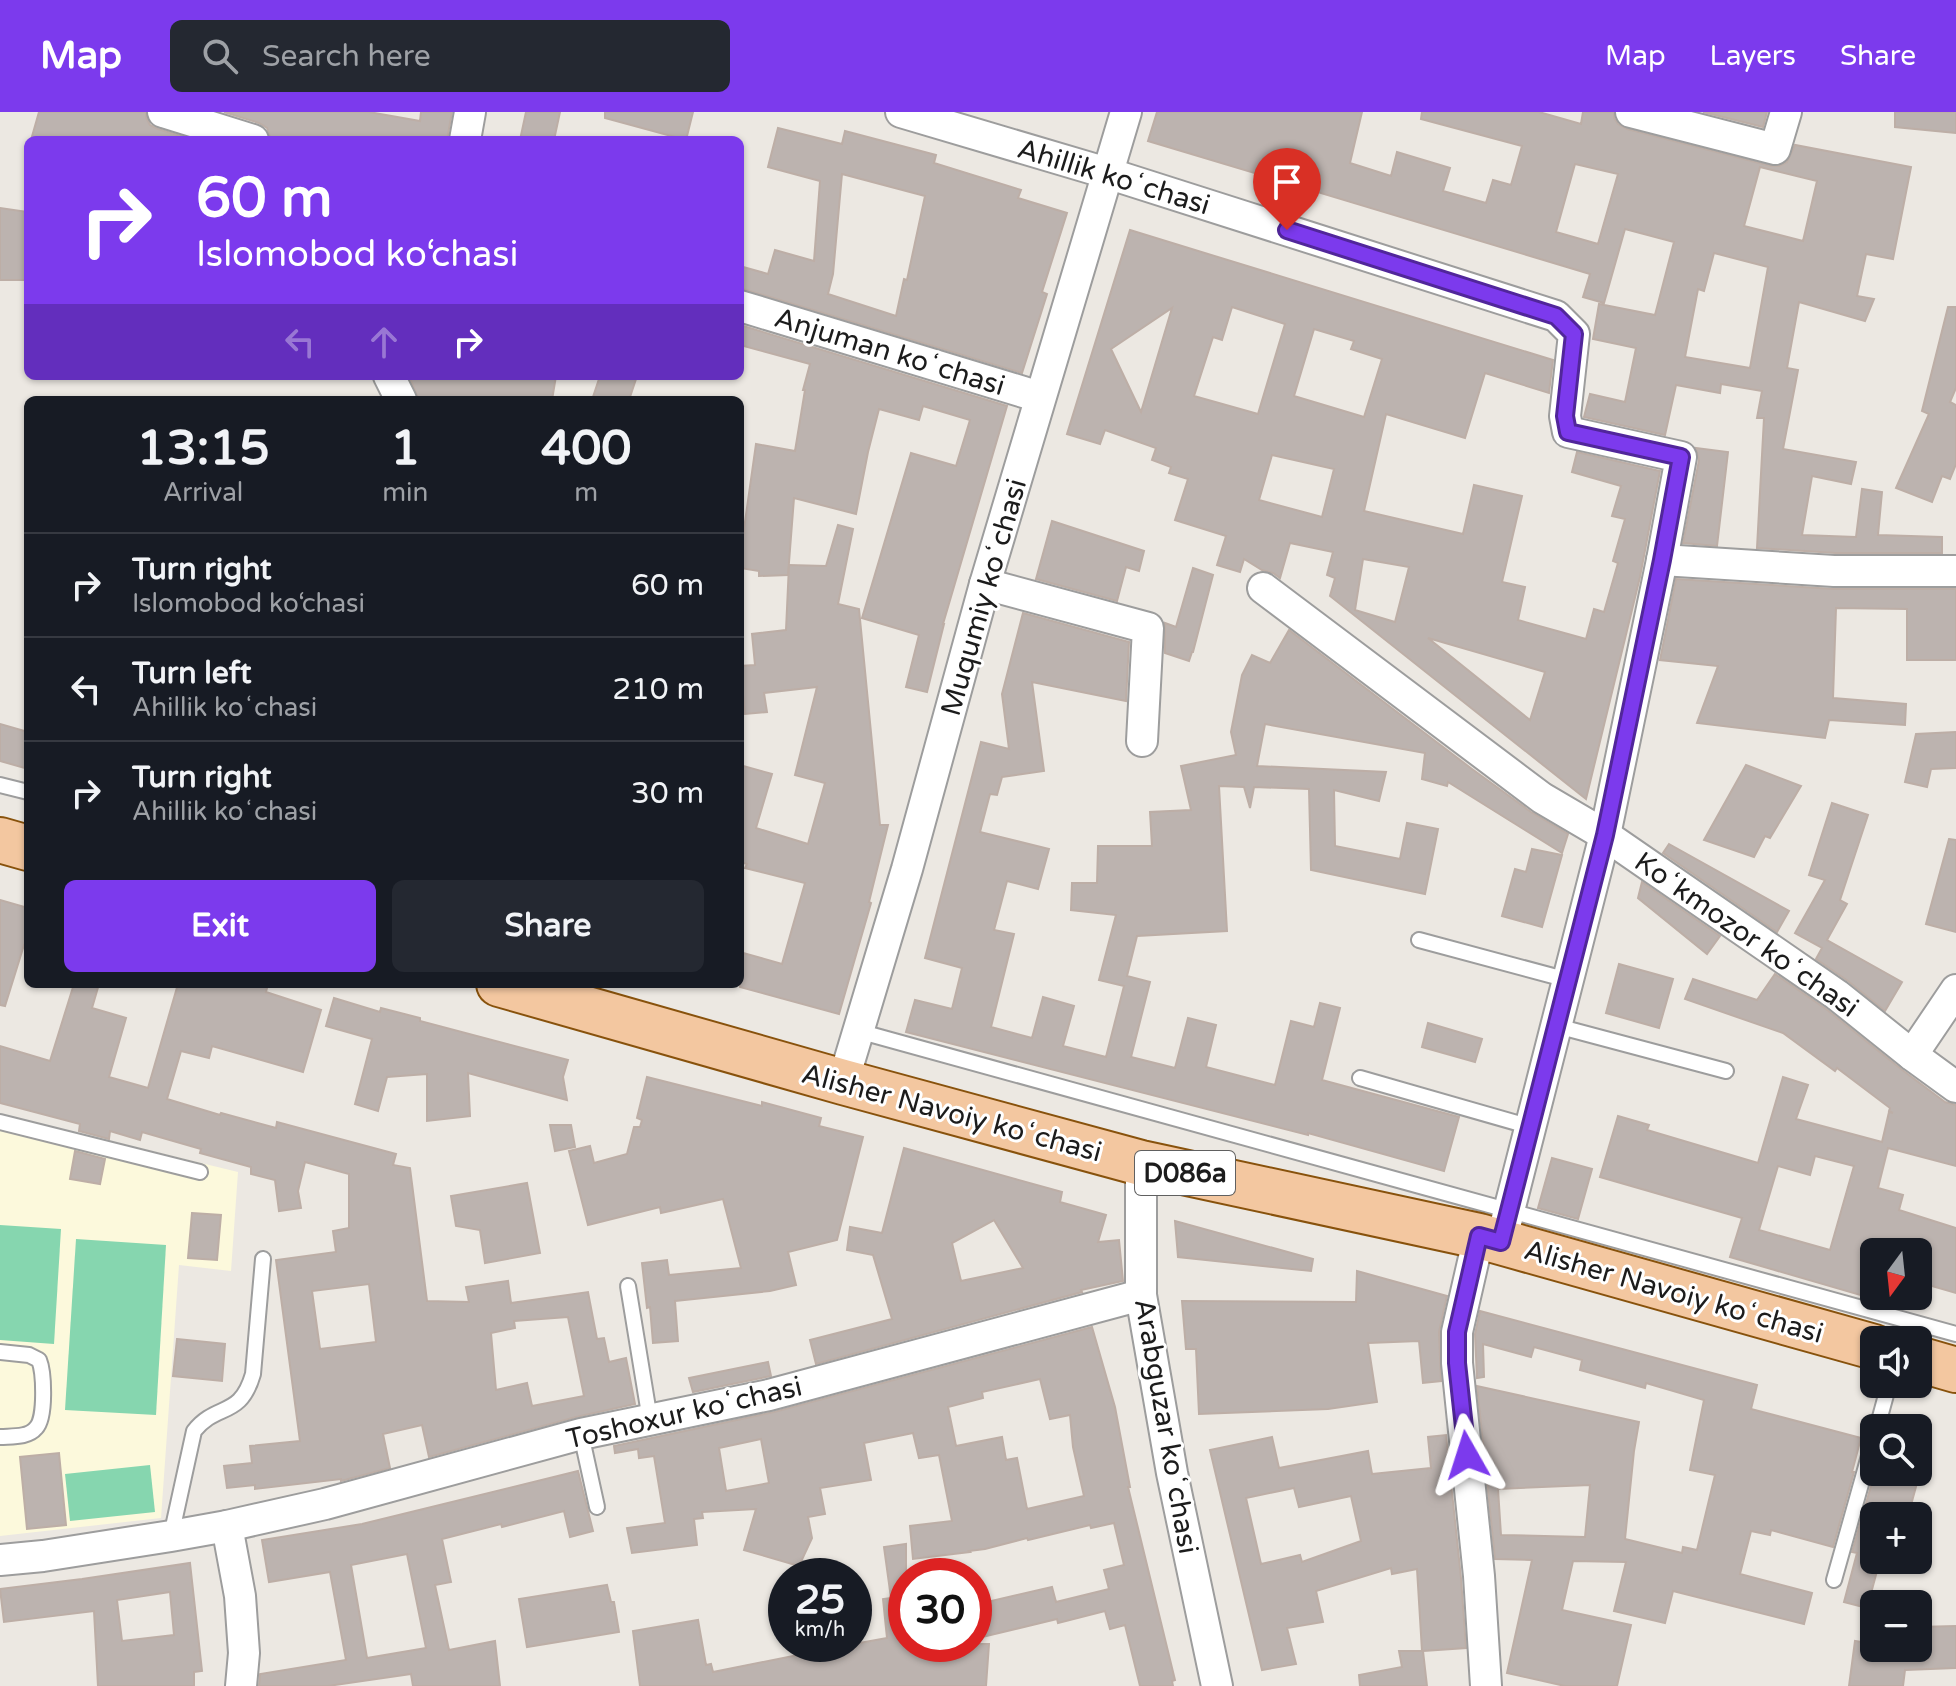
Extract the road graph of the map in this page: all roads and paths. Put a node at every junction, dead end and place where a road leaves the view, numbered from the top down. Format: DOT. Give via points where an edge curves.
graph roads {
  1 [pos="163,112"];
  2 [pos="470,112"];
  3 [pos="901,112"];
  4 [pos="1126,112"];
  5 [pos="1631,112"];
  6 [pos="1786,112"];
  7 [pos="240,136"];
  8 [pos="466,136"];
  9 [pos="1107,173"];
  10 [pos="744,307"];
  11 [pos="1040,397"];
  12 [pos="1662,560"];
  13 [pos="1956,571"];
  14 [pos="985,584"];
  15 [pos="1263,588"];
  16 [pos="1142,741"];
  17 [pos="0,785"];
  18 [pos="24,791"];
  19 [pos="1605,835"];
  20 [pos="0,840"];
  21 [pos="24,847"];
  22 [pos="1419,940"];
  23 [pos="1568,980"];
  24 [pos="513,988"];
  25 [pos="1956,990"];
  26 [pos="1557,1026"];
  27 [pos="857,1031"];
  28 [pos="1912,1055"];
  29 [pos="1726,1071"];
  30 [pos="1360,1078"];
  31 [pos="843,1082"];
  32 [pos="1956,1087"];
  33 [pos="0,1122"];
  34 [pos="1531,1127"];
  35 [pos="1141,1163"];
  36 [pos="200,1172"];
  37 [pos="1496,1230"];
  38 [pos="263,1259"];
  39 [pos="628,1286"];
  40 [pos="1141,1295"];
  41 [pos="1861,1326"];
  42 [pos="1932,1333"];
  43 [pos="1956,1334"];
  44 [pos="0,1352"];
  45 [pos="1932,1363"];
  46 [pos="1956,1370"];
  47 [pos="650,1420"];
  48 [pos="581,1434"];
  49 [pos="0,1437"];
  50 [pos="1860,1486"];
  51 [pos="597,1507"];
  52 [pos="227,1526"];
  53 [pos="171,1536"];
  54 [pos="0,1560"];
  55 [pos="1834,1580"];
  56 [pos="241,1686"];
  57 [pos="1217,1686"];
  58 [pos="1486,1686"];
  1 -- 7 [label="street"];
  2 -- 8 [label="street"];
  3 -- 9 [label="street, Ahillik koʻchasi"];
  4 -- 9 [label="street, Muqumiy koʻchasi"];
  5 -- 6 [label="street" via="1775,149"];
  9 -- 11 [label="street, Muqumiy koʻchasi"];
  9 -- 12 [label="street, Ahillik koʻchasi" via="1556,316 1574,334 1568,432 1681,457"];
  10 -- 11 [label="street, Anjuman koʻchasi"];
  11 -- 14 [label="street, Muqumiy koʻchasi"];
  12 -- 13 [label="street" via="1834,571"];
  12 -- 19 [label="street"];
  14 -- 16 [label="street" via="1148,628"];
  14 -- 27 [label="street, Muqumiy koʻchasi"];
  15 -- 19 [label="street, Koʻkmozor koʻchasi" via="1542,798"];
  17 -- 18 [label="lane"];
  19 -- 23 [label="street"];
  19 -- 28 [label="street, Koʻkmozor koʻchasi" via="1837,995"];
  20 -- 21 [label="main road"];
  22 -- 23 [label="lane"];
  23 -- 26 [label="street"];
  24 -- 31 [label="main road, Alisher Navoiy koʻchasi / D086a"];
  25 -- 28 [label="street"];
  26 -- 29 [label="lane"];
  26 -- 34 [label="street"];
  27 -- 31 [label="street, Muqumiy koʻchasi"];
  27 -- 37 [label="lane"];
  28 -- 32 [label="street, Koʻkmozor koʻchasi"];
  30 -- 34 [label="lane"];
  31 -- 35 [label="main road, Alisher Navoiy koʻchasi / D086a"];
  33 -- 36 [label="lane"];
  34 -- 37 [label="street"];
  35 -- 37 [label="main road, Alisher Navoiy koʻchasi / D086a"];
  35 -- 40 [label="street, Arabguzar koʻchasi"];
  37 -- 41 [label="main road, Alisher Navoiy koʻchasi / D086a"];
  37 -- 58 [label="street" via="1457,1332"];
  38 -- 53 [label="lane" via="249,1388 235,1405 202,1421 194,1431"];
  39 -- 47 [label="lane"];
  40 -- 47 [label="street, Toshoxur koʻchasi" via="769,1395"];
  40 -- 57 [label="street, Arabguzar koʻchasi"];
  42 -- 43 [label="lane"];
  44 -- 49 [label="lane" via="29,1355 43,1370 36,1429"];
  45 -- 46 [label="main road"];
  47 -- 48 [label="street, Toshoxur koʻchasi"];
  48 -- 51 [label="lane"];
  48 -- 52 [label="street, Toshoxur koʻchasi"];
  50 -- 55 [label="lane"];
  52 -- 53 [label="street, Toshoxur koʻchasi"];
  52 -- 56 [label="street" via="240,1596"];
  53 -- 54 [label="street, Toshoxur koʻchasi"];
}
